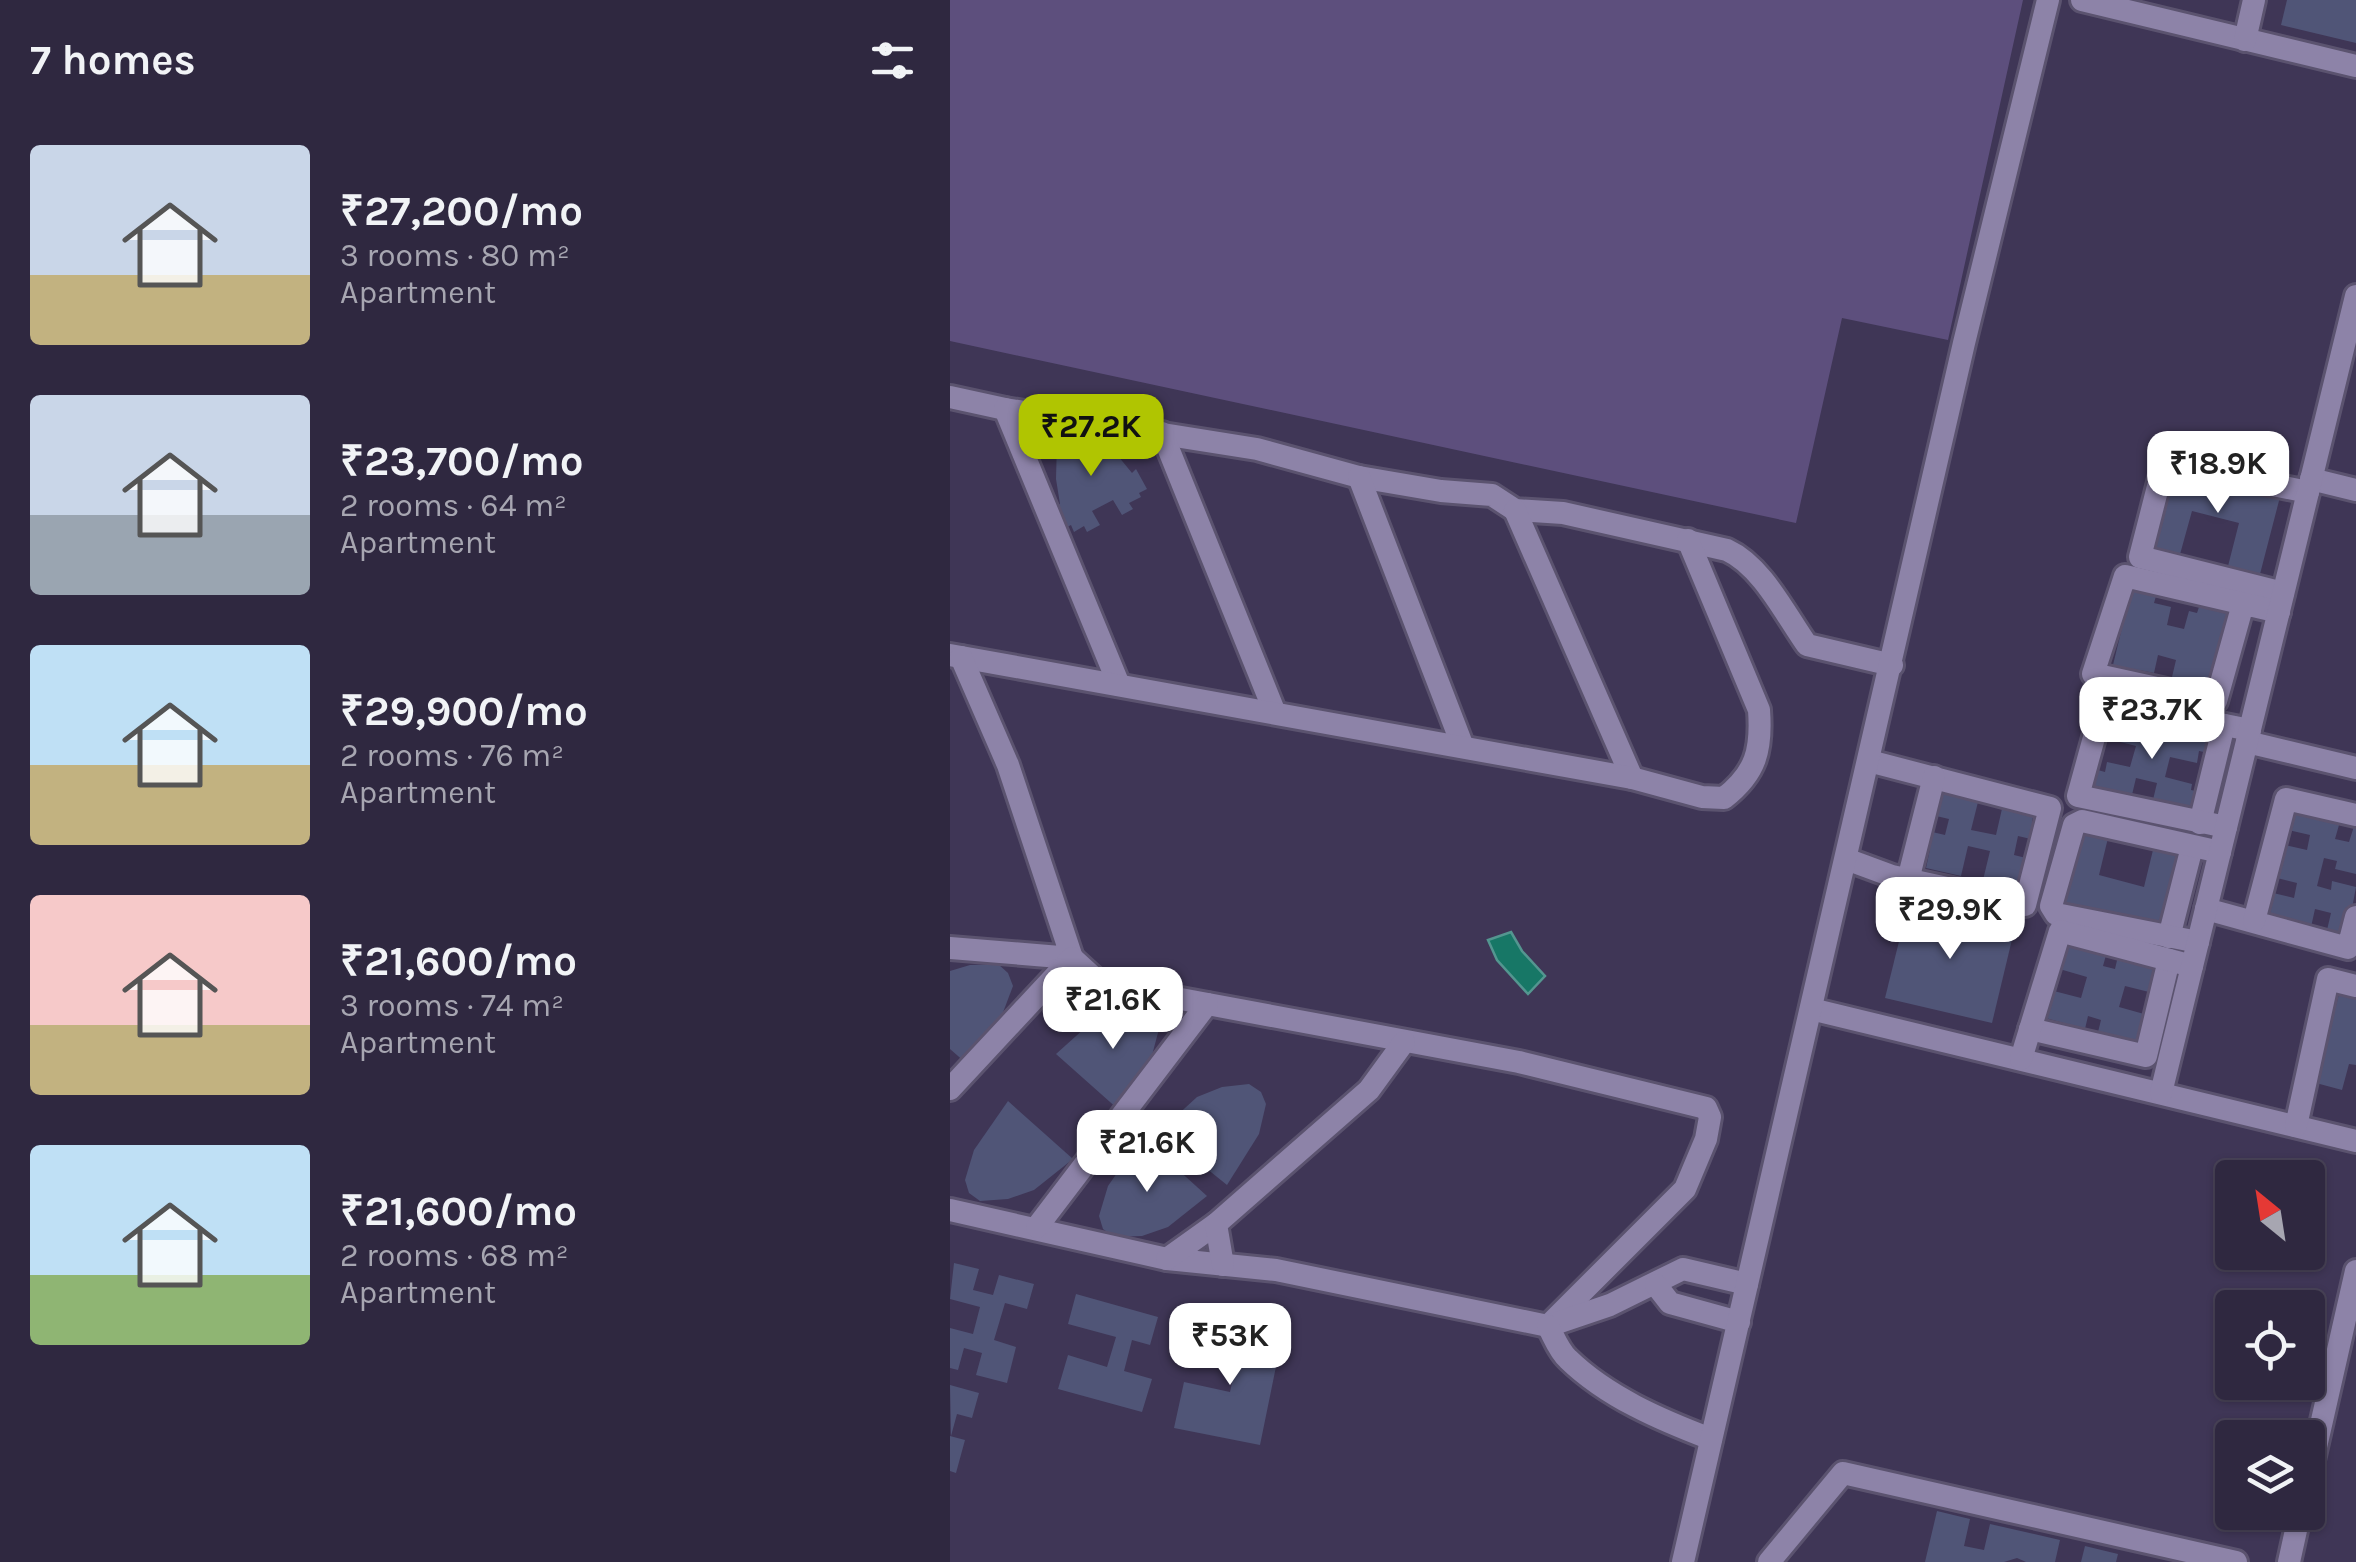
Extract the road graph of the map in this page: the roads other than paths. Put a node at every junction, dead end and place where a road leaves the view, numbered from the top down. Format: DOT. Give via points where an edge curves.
graph roads {
  1 [pos="2048,0"];
  2 [pos="2082,0"];
  3 [pos="2254,0"];
  4 [pos="2245,40"];
  5 [pos="2356,66"];
  6 [pos="2356,296"];
  7 [pos="2348,359"];
  8 [pos="950,397"];
  9 [pos="1005,409"];
  10 [pos="1162,433"];
  11 [pos="1358,477"];
  12 [pos="2309,486"];
  13 [pos="2356,490"];
  14 [pos="1515,510"];
  15 [pos="1688,540"];
  16 [pos="2281,602"];
  17 [pos="2243,604"];
  18 [pos="956,656"];
  19 [pos="1892,665"];
  20 [pos="1119,685"];
  21 [pos="1275,713"];
  22 [pos="2224,725"];
  23 [pos="2248,736"];
  24 [pos="1463,747"];
  25 [pos="1869,761"];
  26 [pos="2356,768"];
  27 [pos="1632,778"];
  28 [pos="1934,778"];
  29 [pos="2356,814"];
  30 [pos="2200,822"];
  31 [pos="2226,826"];
  32 [pos="2192,846"];
  33 [pos="2220,852"];
  34 [pos="1846,859"];
  35 [pos="1908,880"];
  36 [pos="2206,908"];
  37 [pos="2356,918"];
  38 [pos="2254,921"];
  39 [pos="950,948"];
  40 [pos="2182,951"];
  41 [pos="1072,958"];
  42 [pos="2356,986"];
  43 [pos="1207,1004"];
  44 [pos="1811,1008"];
  45 [pos="2030,1029"];
  46 [pos="1404,1042"];
  47 [pos="2021,1060"];
  48 [pos="950,1089"];
  49 [pos="2161,1094"];
  50 [pos="2296,1126"];
  51 [pos="2356,1141"];
  52 [pos="950,1210"];
  53 [pos="1216,1224"];
  54 [pos="1036,1227"];
  55 [pos="1166,1260"];
  56 [pos="1223,1264"];
  57 [pos="2356,1271"];
  58 [pos="1747,1284"];
  59 [pos="1656,1285"];
  60 [pos="1739,1322"];
  61 [pos="1548,1326"];
  62 [pos="2322,1420"];
  63 [pos="1711,1440"];
  64 [pos="2296,1530"];
  65 [pos="1683,1562"];
  66 [pos="1769,1562"];
  67 [pos="2236,1562"];
  68 [pos="2289,1562"];
  1 -- 19 [label="street"];
  2 -- 4 [label="street"];
  3 -- 4 [label="street"];
  4 -- 5 [label="street"];
  6 -- 7 [label="street"];
  7 -- 12 [label="street"];
  8 -- 9 [label="street"];
  9 -- 10 [label="street"];
  9 -- 20 [label="street"];
  10 -- 11 [label="street" via="1257,449"];
  10 -- 21 [label="street"];
  11 -- 14 [label="street" via="1492,495"];
  11 -- 24 [label="street"];
  12 -- 13 [label="street"];
  12 -- 16 [label="street"];
  12 -- 16 [label="street" via="2164,463 2140,557"];
  14 -- 15 [label="street" via="1563,513"];
  14 -- 27 [label="street"];
  15 -- 19 [label="street" via="1739,556 1807,645"];
  15 -- 27 [label="street" via="1759,710 1761,737 1745,782 1724,798"];
  16 -- 17 [label="street"];
  16 -- 23 [label="street"];
  17 -- 17 [label="street" via="2125,576 2093,674 2216,701"];
  18 -- 20 [label="street"];
  18 -- 41 [label="street" via="1008,765"];
  19 -- 25 [label="street"];
  20 -- 21 [label="street"];
  21 -- 24 [label="street"];
  22 -- 23 [label="street"];
  22 -- 30 [label="street"];
  22 -- 30 [label="street" via="2104,701 2078,796"];
  23 -- 26 [label="street"];
  23 -- 31 [label="street"];
  24 -- 27 [label="street"];
  25 -- 28 [label="street"];
  25 -- 34 [label="street"];
  28 -- 35 [label="street"];
  28 -- 35 [label="street" via="2050,808 2046,824 2025,905"];
  29 -- 38 [label="street" via="2286,799"];
  30 -- 31 [label="street"];
  31 -- 33 [label="street"];
  32 -- 33 [label="street"];
  32 -- 40 [label="street"];
  32 -- 40 [label="street" via="2082,821 2074,826 2051,906 2056,914"];
  33 -- 36 [label="street"];
  34 -- 35 [label="street"];
  34 -- 44 [label="street"];
  36 -- 38 [label="street"];
  36 -- 40 [label="street"];
  37 -- 38 [label="street" via="2348,948"];
  39 -- 41 [label="street"];
  40 -- 45 [label="street" via="2060,931"];
  40 -- 45 [label="street" via="2146,1056"];
  40 -- 49 [label="street"];
  41 -- 43 [label="street" via="1106,989"];
  41 -- 48 [label="street"];
  42 -- 50 [label="street" via="2328,979"];
  43 -- 46 [label="street"];
  43 -- 54 [label="street"];
  44 -- 47 [label="street"];
  44 -- 58 [label="street"];
  45 -- 47 [label="street"];
  46 -- 53 [label="street" via="1369,1090"];
  46 -- 61 [label="street" via="1519,1062 1706,1108 1706,1139 1685,1189"];
  47 -- 49 [label="street"];
  49 -- 50 [label="street"];
  50 -- 51 [label="street"];
  52 -- 54 [label="street"];
  53 -- 55 [label="street"];
  53 -- 56 [label="street"];
  54 -- 55 [label="street"];
  55 -- 56 [label="street"];
  56 -- 61 [label="street"];
  57 -- 62 [label="street"];
  58 -- 59 [label="street" via="1683,1269"];
  58 -- 60 [label="street"];
  59 -- 60 [label="street" via="1670,1303"];
  59 -- 61 [label="street"];
  60 -- 63 [label="street"];
  61 -- 63 [label="street" via="1565,1357 1601,1386"];
  63 -- 65 [label="street"];
  64 -- 68 [label="street"];
  66 -- 67 [label="street" via="1843,1473"];
}
